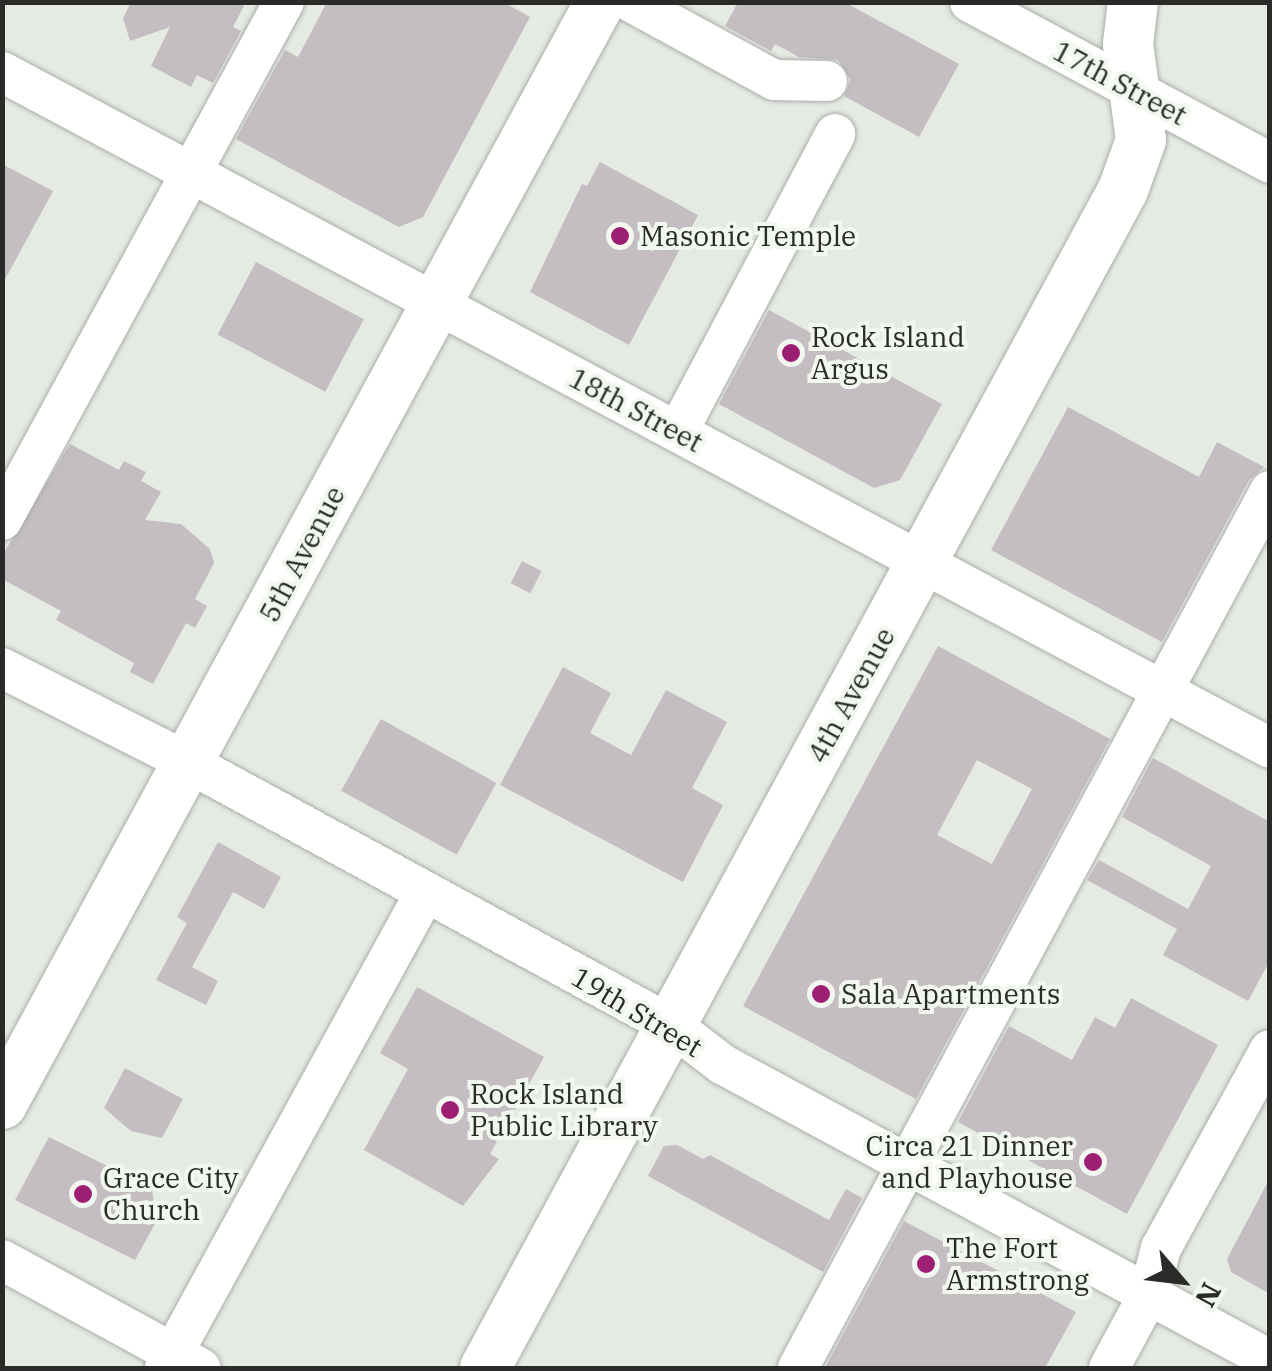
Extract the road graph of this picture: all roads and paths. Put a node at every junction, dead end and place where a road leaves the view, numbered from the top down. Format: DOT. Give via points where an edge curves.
graph roads {
  1 [pos="284,2"];
  2 [pos="600,2"];
  3 [pos="632,2"];
  4 [pos="970,2"];
  5 [pos="1133,2"];
  6 [pos="2,72"];
  7 [pos="828,81"];
  8 [pos="1136,92"];
  9 [pos="834,134"];
  10 [pos="1270,163"];
  11 [pos="192,174"];
  12 [pos="437,305"];
  13 [pos="678,431"];
  14 [pos="1270,491"];
  15 [pos="2,520"];
  16 [pos="922,564"];
  17 [pos="2,668"];
  18 [pos="1161,689"];
  19 [pos="1270,748"];
  20 [pos="189,763"];
  21 [pos="425,893"];
  22 [pos="674,1028"];
  23 [pos="1269,1054"];
  24 [pos="2,1104"];
  25 [pos="906,1163"];
  26 [pos="2,1260"];
  27 [pos="1148,1294"];
  28 [pos="1270,1360"];
  29 [pos="179,1364"];
  30 [pos="485,1368"];
  31 [pos="798,1368"];
  32 [pos="1109,1368"];
  1 -- 11 [label="street"];
  2 -- 12 [label="main road, 5th Avenue"];
  3 -- 7 [label="street" via="774,80"];
  4 -- 8 [label="street, 17th Street"];
  5 -- 8 [label="main road, 4th Avenue" via="1128,44"];
  6 -- 11 [label="street, 18th Street"];
  8 -- 10 [label="street, 17th Street"];
  8 -- 16 [label="main road, 4th Avenue" via="1141,140 1124,190"];
  9 -- 13 [label="street"];
  11 -- 12 [label="street, 18th Street"];
  11 -- 15 [label="street"];
  12 -- 13 [label="street, 18th Street"];
  12 -- 20 [label="main road, 5th Avenue"];
  13 -- 16 [label="street, 18th Street"];
  14 -- 18 [label="street"];
  16 -- 18 [label="street, 18th Street"];
  16 -- 22 [label="main road, 4th Avenue"];
  17 -- 20 [label="street, 19th Street"];
  18 -- 19 [label="street, 18th Street"];
  18 -- 25 [label="street"];
  20 -- 21 [label="street, 19th Street"];
  20 -- 24 [label="main road, 5th Avenue"];
  21 -- 22 [label="street, 19th Street"];
  21 -- 29 [label="street"];
  22 -- 25 [label="street, 19th Street" via="722,1064"];
  22 -- 30 [label="main road, 4th Avenue"];
  23 -- 27 [label="street" via="1161,1248"];
  25 -- 27 [label="street, 19th Street"];
  25 -- 31 [label="street"];
  26 -- 29 [label="street"];
  27 -- 28 [label="street, 19th Street"];
  27 -- 32 [label="street"];
}
